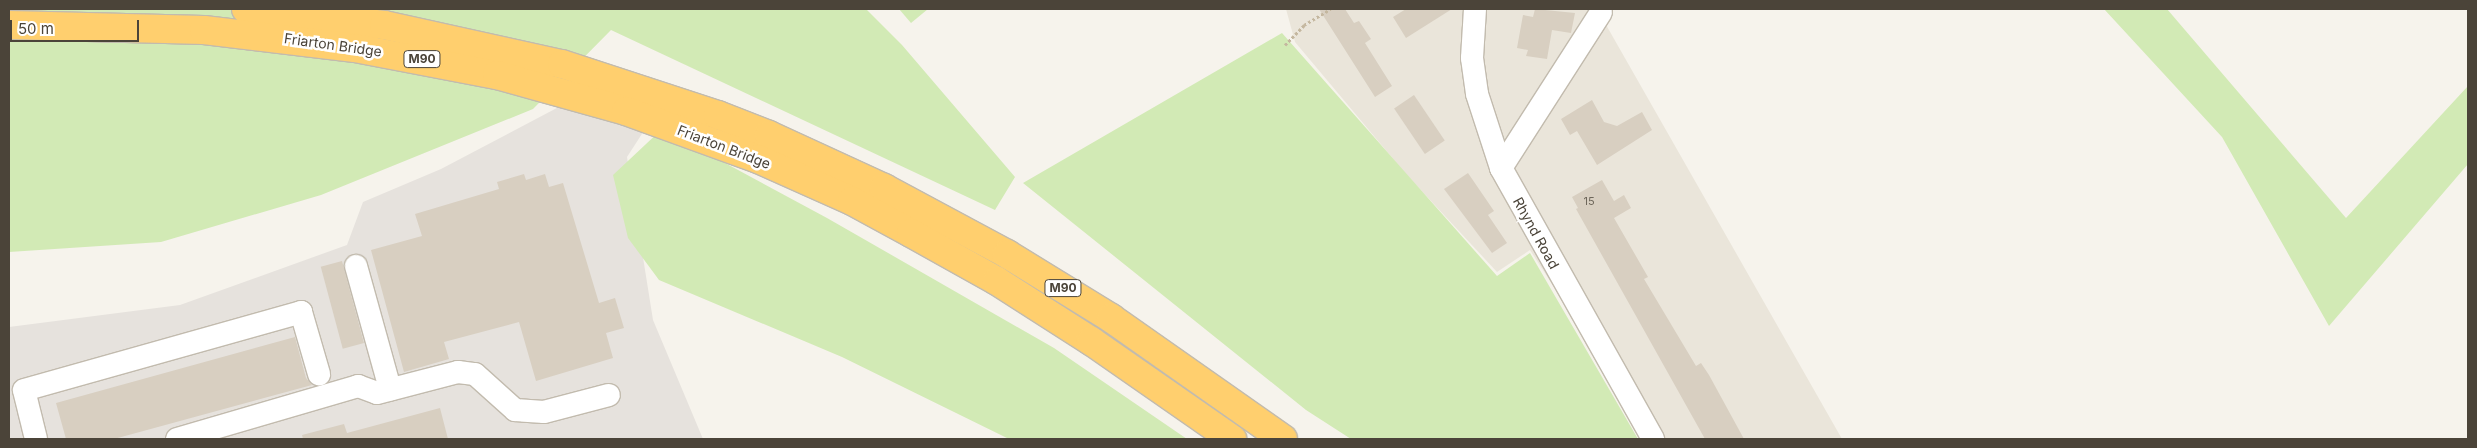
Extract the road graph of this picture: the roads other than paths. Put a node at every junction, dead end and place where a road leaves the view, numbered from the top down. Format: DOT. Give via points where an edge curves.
graph roads {
  1 [pos="246,9"];
  2 [pos="1475,9"];
  3 [pos="1601,12"];
  4 [pos="9,25"];
  5 [pos="1501,168"];
  6 [pos="356,266"];
  7 [pos="319,374"];
  8 [pos="390,389"];
  9 [pos="609,395"];
  10 [pos="36,439"];
  11 [pos="177,439"];
  12 [pos="1232,439"];
  13 [pos="1283,439"];
  14 [pos="1653,439"];
  1 -- 13 [label="highway, Friarton Bridge / M90" via="384,25 562,64 718,115 828,161 1007,254 1110,318"];
  2 -- 5 [label="street, Rhynd Road" via="1472,58 1477,94"];
  3 -- 5 [label="street"];
  4 -- 12 [label="highway, Friarton Bridge / M90" via="204,30 355,48 497,75 626,111 705,138 861,206 997,281 1091,341"];
  5 -- 14 [label="street, Rhynd Road"];
  6 -- 8 [label="street"];
  7 -- 10 [label="street" via="301,312 24,390"];
  8 -- 9 [label="street" via="458,372 475,374 515,410 544,412"];
  8 -- 11 [label="street" via="377,393 358,386"];
}
